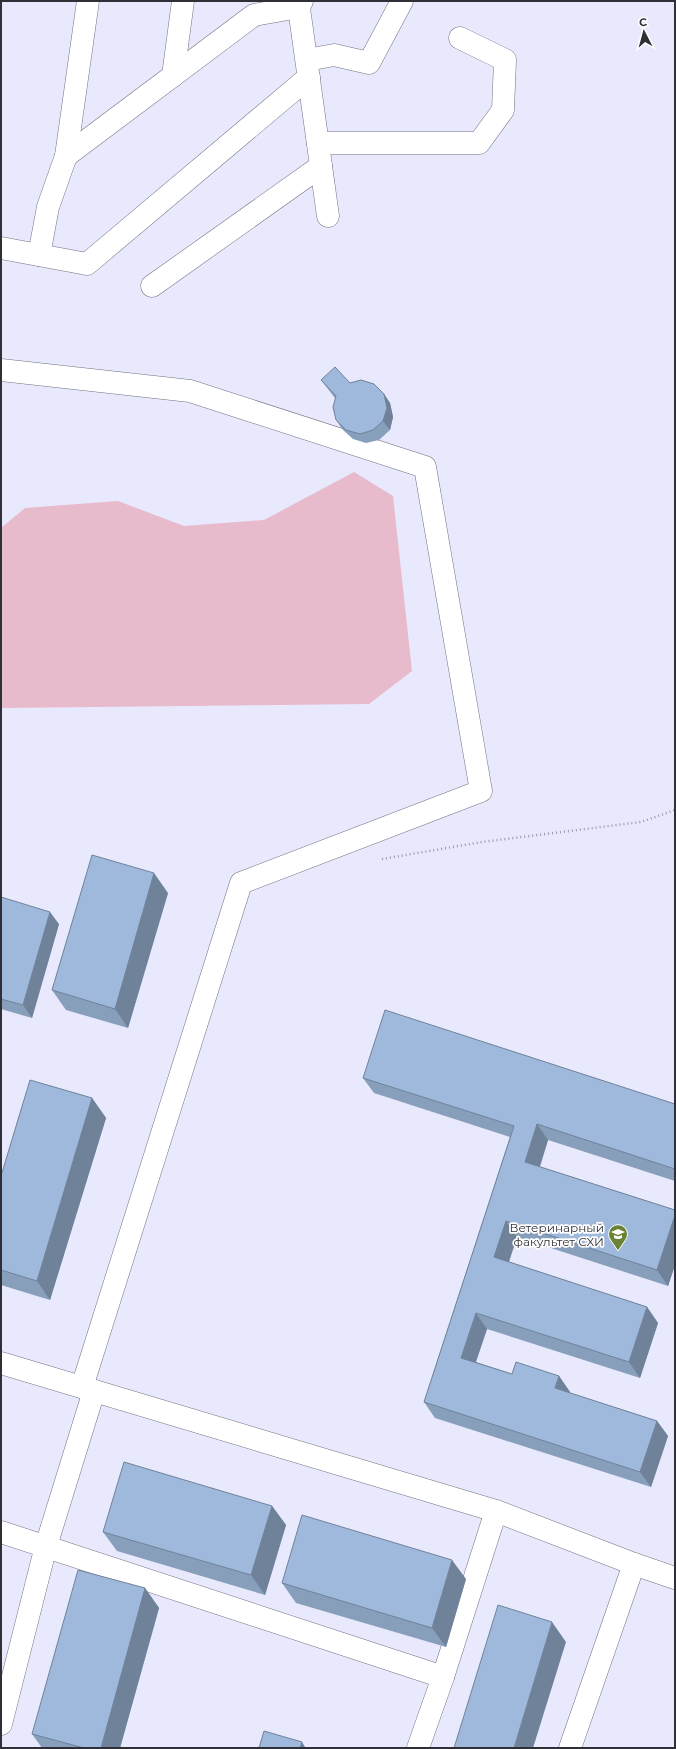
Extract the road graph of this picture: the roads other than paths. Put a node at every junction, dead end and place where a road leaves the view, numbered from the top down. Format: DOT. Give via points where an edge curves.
graph roads {
  1 [pos="88,1"];
  2 [pos="183,1"];
  3 [pos="402,1"];
  4 [pos="300,3"];
  5 [pos="460,38"];
  6 [pos="308,68"];
  7 [pos="173,76"];
  8 [pos="318,143"];
  9 [pos="66,156"];
  10 [pos="321,166"];
  11 [pos="328,216"];
  12 [pos="1,248"];
  13 [pos="39,255"];
  14 [pos="152,286"];
  15 [pos="1,370"];
  16 [pos="1,1363"];
  17 [pos="88,1389"];
  18 [pos="496,1511"];
  19 [pos="1,1532"];
  20 [pos="46,1546"];
  21 [pos="634,1564"];
  22 [pos="675,1578"];
  23 [pos="444,1677"];
  24 [pos="1,1724"];
  25 [pos="418,1748"];
  26 [pos="570,1748"];
  1 -- 9 [label="lane"];
  2 -- 7 [label="lane"];
  3 -- 6 [label="lane" via="369,63 334,55"];
  4 -- 6 [label="lane"];
  4 -- 7 [label="lane" via="254,15"];
  5 -- 8 [label="lane" via="505,60 503,110 479,143"];
  6 -- 8 [label="lane"];
  6 -- 13 [label="lane" via="87,264"];
  7 -- 9 [label="lane"];
  8 -- 10 [label="lane"];
  9 -- 13 [label="lane" via="48,207"];
  10 -- 11 [label="lane"];
  10 -- 14 [label="lane"];
  12 -- 13 [label="lane"];
  15 -- 17 [label="lane" via="190,391 425,467 481,791 241,883"];
  16 -- 17 [label="lane"];
  17 -- 18 [label="lane"];
  17 -- 20 [label="lane"];
  18 -- 21 [label="lane"];
  18 -- 23 [label="lane"];
  19 -- 20 [label="lane"];
  20 -- 23 [label="lane"];
  20 -- 24 [label="lane"];
  21 -- 22 [label="lane"];
  21 -- 26 [label="lane"];
  23 -- 25 [label="lane"];
}
